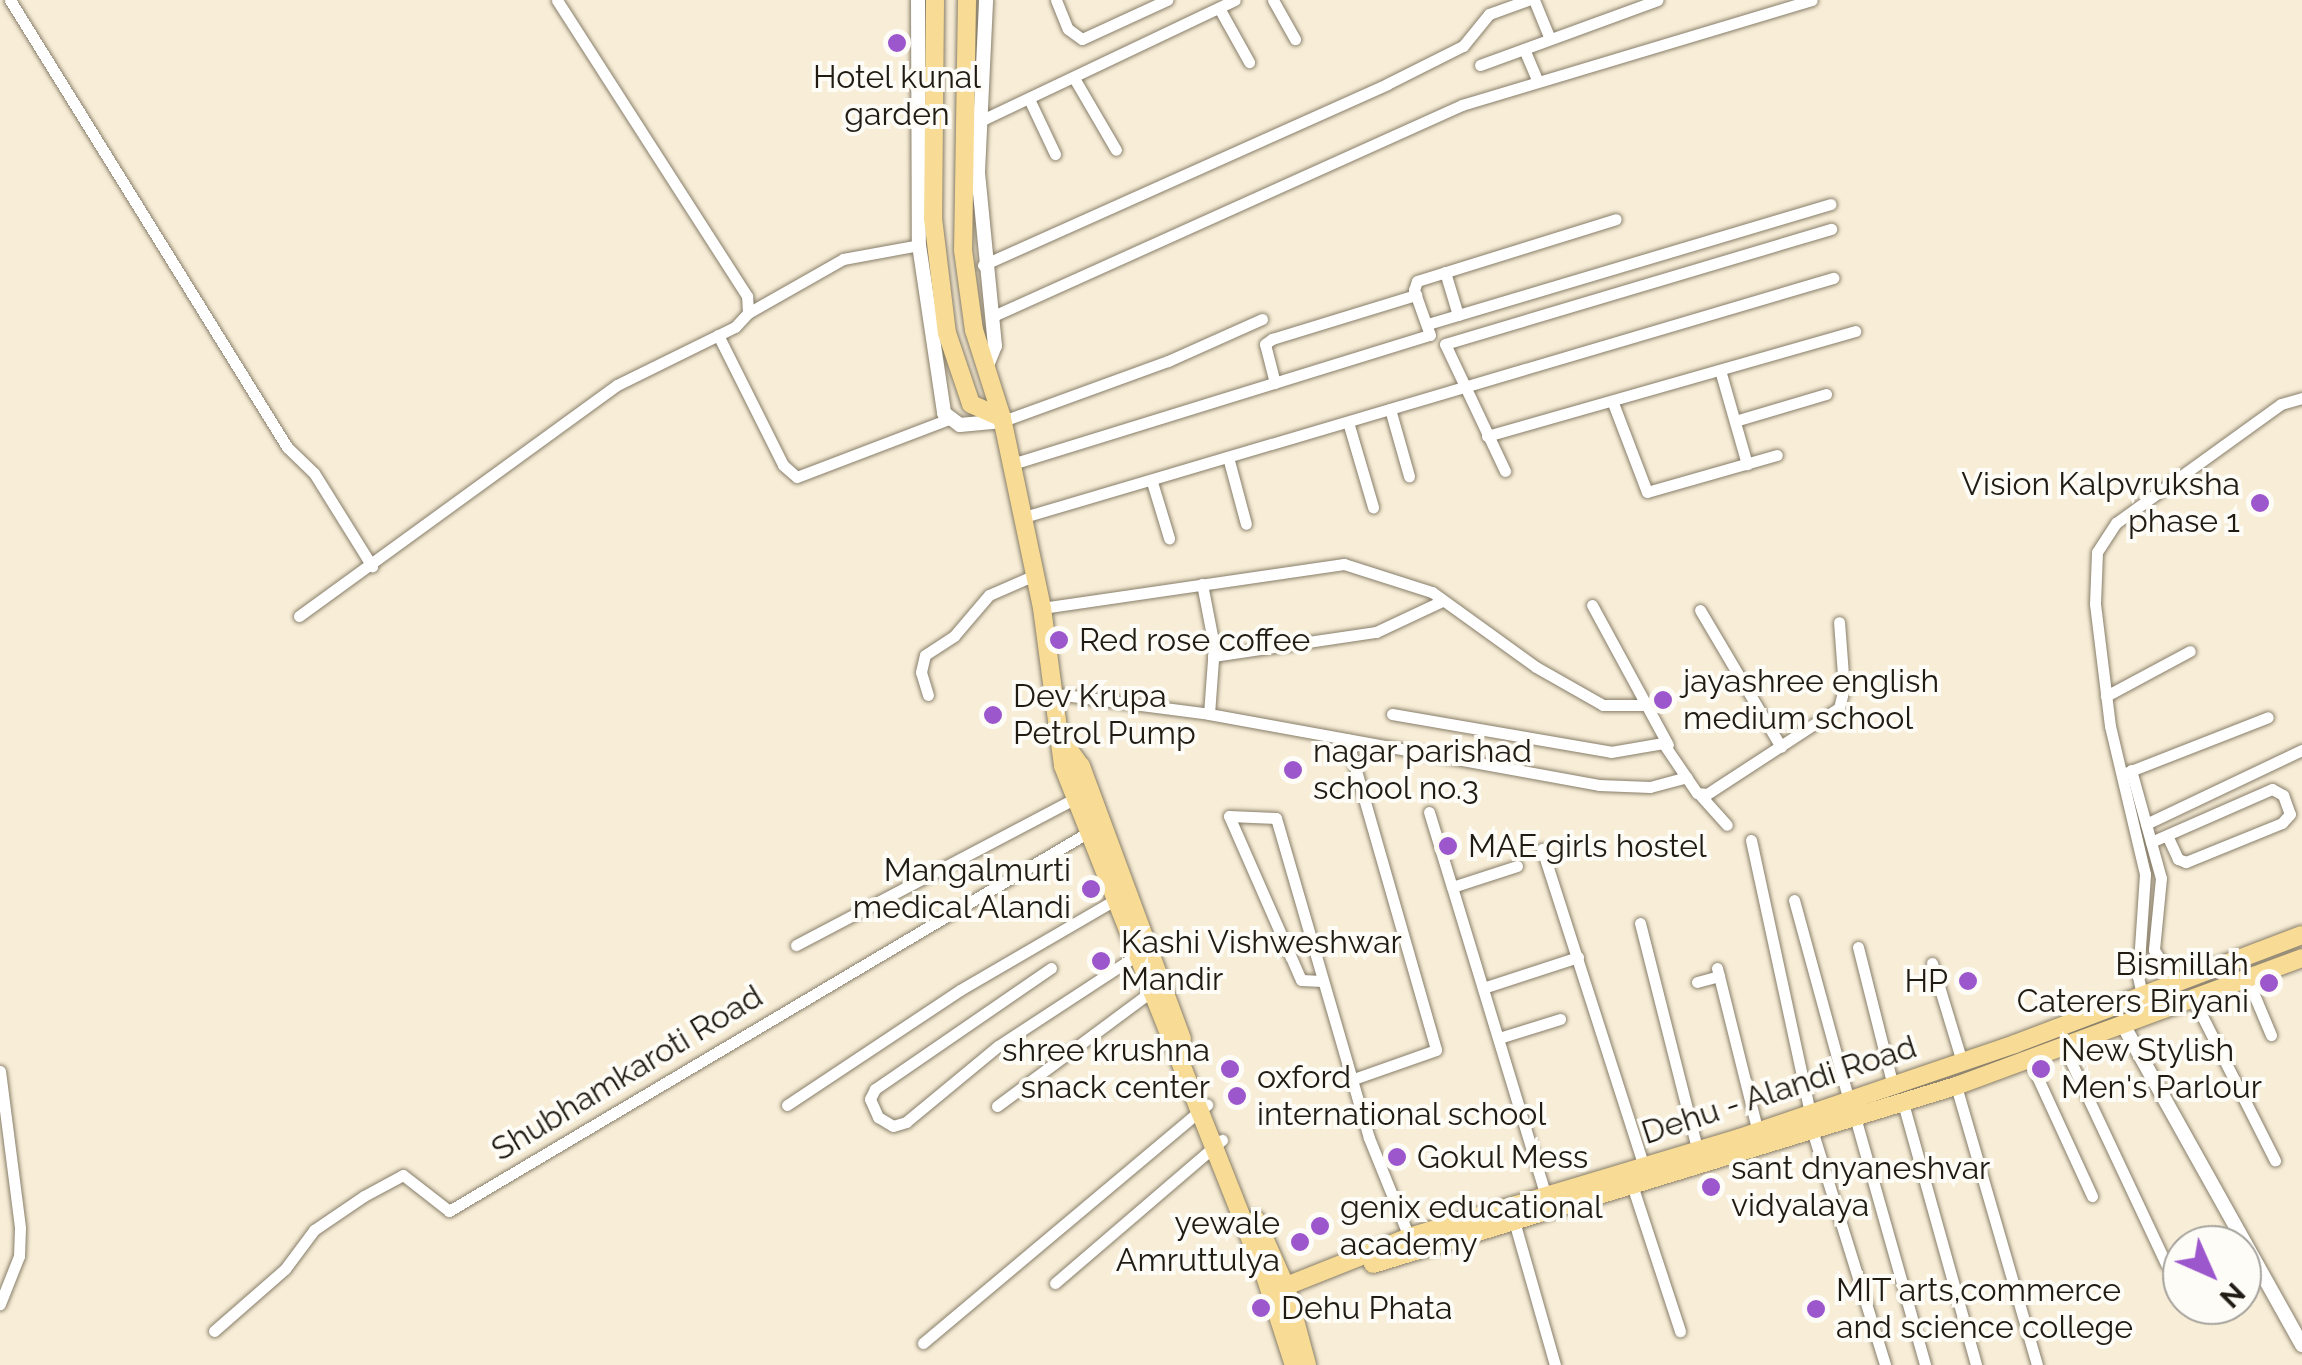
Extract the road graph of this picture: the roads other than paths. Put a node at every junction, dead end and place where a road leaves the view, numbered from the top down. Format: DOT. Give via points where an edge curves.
graph roads {
  1 [pos="10,0"];
  2 [pos="558,0"];
  3 [pos="918,0"];
  4 [pos="935,0"];
  5 [pos="967,0"];
  6 [pos="986,0"];
  7 [pos="1056,0"];
  8 [pos="1167,0"];
  9 [pos="1235,0"];
  10 [pos="1273,0"];
  11 [pos="1531,0"];
  12 [pos="1658,0"];
  13 [pos="1812,0"];
  14 [pos="1219,8"];
  15 [pos="926,32"];
  16 [pos="1295,38"];
  17 [pos="1550,39"];
  18 [pos="1524,49"];
  19 [pos="1250,62"];
  20 [pos="1480,66"];
  21 [pos="1074,78"];
  22 [pos="1537,80"];
  23 [pos="1029,99"];
  24 [pos="980,122"];
  25 [pos="925,134"];
  26 [pos="1116,150"];
  27 [pos="1055,154"];
  28 [pos="1830,204"];
  29 [pos="1616,219"];
  30 [pos="1831,228"];
  31 [pos="920,245"];
  32 [pos="983,264"];
  33 [pos="1444,272"];
  34 [pos="1833,278"];
  35 [pos="1416,295"];
  36 [pos="748,313"];
  37 [pos="1458,315"];
  38 [pos="991,318"];
  39 [pos="1262,319"];
  40 [pos="1428,324"];
  41 [pos="1856,332"];
  42 [pos="718,334"];
  43 [pos="986,368"];
  44 [pos="1720,370"];
  45 [pos="1275,383"];
  46 [pos="1462,388"];
  47 [pos="1826,394"];
  48 [pos="2299,397"];
  49 [pos="1613,403"];
  50 [pos="1390,409"];
  51 [pos="950,419"];
  52 [pos="1003,419"];
  53 [pos="1734,421"];
  54 [pos="1348,422"];
  55 [pos="1487,436"];
  56 [pos="1777,455"];
  57 [pos="1228,457"];
  58 [pos="1012,464"];
  59 [pos="1747,464"];
  60 [pos="1505,470"];
  61 [pos="1409,476"];
  62 [pos="1152,482"];
  63 [pos="1373,507"];
  64 [pos="1024,517"];
  65 [pos="1246,524"];
  66 [pos="1169,538"];
  67 [pos="372,566"];
  68 [pos="1036,574"];
  69 [pos="1202,584"];
  70 [pos="1442,601"];
  71 [pos="1592,605"];
  72 [pos="1042,608"];
  73 [pos="1700,610"];
  74 [pos="299,616"];
  75 [pos="1838,622"];
  76 [pos="2190,651"];
  77 [pos="1213,656"];
  78 [pos="1056,694"];
  79 [pos="928,695"];
  80 [pos="2106,696"];
  81 [pos="1646,705"];
  82 [pos="1209,714"];
  83 [pos="1392,714"];
  84 [pos="2268,717"];
  85 [pos="1347,739"];
  86 [pos="1668,745"];
  87 [pos="1782,747"];
  88 [pos="2302,750"];
  89 [pos="2125,772"];
  90 [pos="1687,777"];
  91 [pos="1700,794"];
  92 [pos="1081,796"];
  93 [pos="1428,812"];
  94 [pos="2146,824"];
  95 [pos="1727,826"];
  96 [pos="1093,830"];
  97 [pos="2167,835"];
  98 [pos="1751,840"];
  99 [pos="2151,842"];
  100 [pos="1542,849"];
  101 [pos="1517,866"];
  102 [pos="1452,886"];
  103 [pos="1120,898"];
  104 [pos="1794,900"];
  105 [pos="1640,923"];
  106 [pos="2302,936"];
  107 [pos="796,945"];
  108 [pos="1858,947"];
  109 [pos="1140,952"];
  110 [pos="1578,956"];
  111 [pos="2302,958"];
  112 [pos="1932,963"];
  113 [pos="1052,968"];
  114 [pos="2247,978"];
  115 [pos="1322,981"];
  116 [pos="1697,982"];
  117 [pos="2175,983"];
  118 [pos="1155,988"];
  119 [pos="1483,988"];
  120 [pos="2193,998"];
  121 [pos="2143,1005"];
  122 [pos="1560,1019"];
  123 [pos="2122,1023"];
  124 [pos="2271,1035"];
  125 [pos="1498,1038"];
  126 [pos="2064,1047"];
  127 [pos="2029,1059"];
  128 [pos="1962,1062"];
  129 [pos="0,1070"];
  130 [pos="1350,1080"];
  131 [pos="1892,1086"];
  132 [pos="1956,1086"];
  133 [pos="1903,1103"];
  134 [pos="788,1106"];
  135 [pos="997,1106"];
  136 [pos="1203,1107"];
  137 [pos="1852,1109"];
  138 [pos="1811,1122"];
  139 [pos="1758,1132"];
  140 [pos="1217,1142"];
  141 [pos="1699,1157"];
  142 [pos="2275,1160"];
  143 [pos="1644,1166"];
  144 [pos="1632,1185"];
  145 [pos="2092,1196"];
  146 [pos="1549,1202"];
  147 [pos="1512,1213"];
  148 [pos="1409,1237"];
  149 [pos="2162,1255"];
  150 [pos="1056,1282"];
  151 [pos="1280,1295"];
  152 [pos="0,1304"];
  153 [pos="1680,1331"];
  154 [pos="214,1332"];
  155 [pos="923,1343"];
  156 [pos="2302,1345"];
  157 [pos="1294,1365"];
  158 [pos="1307,1365"];
  159 [pos="1555,1365"];
  160 [pos="1885,1365"];
  161 [pos="1925,1365"];
  162 [pos="1976,1365"];
  163 [pos="2037,1365"];
  1 -- 67 [label="street" via="287,447 314,473"];
  2 -- 36 [label="street" via="747,296"];
  3 -- 15 [label="street"];
  4 -- 15 [label="main road"];
  5 -- 43 [label="main road" via="964,250"];
  6 -- 24 [label="street"];
  7 -- 8 [label="street" via="1068,28 1082,39"];
  9 -- 14 [label="street"];
  10 -- 16 [label="street"];
  11 -- 17 [label="street"];
  11 -- 32 [label="street" via="1489,14 1463,46 1418,69"];
  12 -- 17 [label="street"];
  13 -- 22 [label="street"];
  14 -- 19 [label="street"];
  14 -- 21 [label="street"];
  15 -- 25 [label="main road"];
  17 -- 18 [label="street"];
  18 -- 20 [label="street"];
  18 -- 22 [label="street"];
  21 -- 23 [label="street"];
  21 -- 26 [label="street"];
  22 -- 38 [label="street" via="1462,105"];
  23 -- 24 [label="street"];
  23 -- 27 [label="street"];
  24 -- 32 [label="street"];
  25 -- 31 [label="street"];
  25 -- 52 [label="main road" via="947,333 971,404"];
  28 -- 37 [label="street"];
  29 -- 33 [label="street"];
  30 -- 46 [label="street" via="1445,344"];
  31 -- 36 [label="street" via="843,259"];
  31 -- 51 [label="street"];
  32 -- 38 [label="street"];
  33 -- 35 [label="street" via="1417,281"];
  33 -- 37 [label="street"];
  34 -- 46 [label="street"];
  35 -- 40 [label="street"];
  35 -- 45 [label="street" via="1272,339 1265,344"];
  36 -- 42 [label="street"];
  37 -- 40 [label="street"];
  38 -- 43 [label="street" via="994,346"];
  39 -- 52 [label="street" via="1168,361"];
  40 -- 45 [label="street" via="1430,334"];
  41 -- 44 [label="street"];
  42 -- 51 [label="street" via="783,465 797,477"];
  42 -- 67 [label="street" via="617,386"];
  43 -- 52 [label="main road"];
  44 -- 49 [label="street"];
  44 -- 53 [label="street"];
  45 -- 58 [label="street"];
  46 -- 50 [label="street"];
  46 -- 55 [label="street"];
  47 -- 53 [label="street"];
  48 -- 80 [label="street" via="2101,540 2095,604"];
  49 -- 55 [label="street"];
  49 -- 59 [label="street" via="1647,492"];
  50 -- 54 [label="street"];
  50 -- 61 [label="street"];
  51 -- 52 [label="street" via="968,426"];
  52 -- 58 [label="main road"];
  53 -- 59 [label="street"];
  54 -- 57 [label="street"];
  54 -- 63 [label="street"];
  55 -- 60 [label="street"];
  56 -- 59 [label="street"];
  57 -- 62 [label="street"];
  57 -- 65 [label="street"];
  58 -- 64 [label="main road"];
  62 -- 64 [label="street"];
  62 -- 66 [label="street"];
  64 -- 68 [label="main road"];
  67 -- 74 [label="street"];
  68 -- 72 [label="main road"];
  68 -- 79 [label="street" via="989,595 954,636 926,655 921,672"];
  69 -- 70 [label="street" via="1344,564 1417,585"];
  69 -- 72 [label="street"];
  69 -- 77 [label="street"];
  70 -- 77 [label="street" via="1376,632"];
  70 -- 81 [label="street" via="1603,705"];
  71 -- 81 [label="street"];
  72 -- 78 [label="main road"];
  73 -- 87 [label="street"];
  75 -- 87 [label="street" via="1841,703"];
  76 -- 80 [label="street"];
  77 -- 82 [label="street"];
  78 -- 82 [label="street"];
  78 -- 92 [label="main road" via="1062,766"];
  80 -- 89 [label="street"];
  81 -- 86 [label="street"];
  82 -- 85 [label="street"];
  83 -- 86 [label="street" via="1611,752"];
  84 -- 89 [label="street"];
  85 -- 90 [label="street" via="1598,785 1650,787"];
  85 -- 130 [label="street" via="1436,1050"];
  86 -- 90 [label="street"];
  87 -- 91 [label="street"];
  88 -- 94 [label="street"];
  89 -- 94 [label="street"];
  89 -- 121 [label="street" via="2146,888"];
  90 -- 91 [label="street"];
  91 -- 95 [label="street"];
  92 -- 96 [label="main road"];
  92 -- 107 [label="street"];
  93 -- 102 [label="street"];
  94 -- 99 [label="street"];
  96 -- 103 [label="main road"];
  96 -- 154 [label="street, Shubhamkaroti Road" via="449,1210 403,1175 364,1196 314,1230 285,1269"];
  97 -- 97 [label="street" via="2186,862 2290,814 2283,795 2272,789"];
  97 -- 99 [label="street"];
  98 -- 138 [label="street"];
  99 -- 117 [label="street" via="2160,878 2154,950"];
  100 -- 110 [label="street"];
  101 -- 102 [label="street"];
  102 -- 119 [label="street"];
  103 -- 109 [label="main road"];
  103 -- 134 [label="street" via="960,990"];
  104 -- 137 [label="street"];
  105 -- 141 [label="street"];
  106 -- 117 [label="main road, Dehu - Alandi Road"];
  108 -- 131 [label="street"];
  109 -- 113 [label="street" via="998,1046 912,1118 892,1126 878,1116 870,1100 875,1088"];
  109 -- 118 [label="main road"];
  110 -- 119 [label="street"];
  110 -- 143 [label="street"];
  111 -- 114 [label="main road, Dehu - Alandi Road"];
  112 -- 128 [label="street"];
  114 -- 120 [label="main road, Dehu - Alandi Road"];
  114 -- 124 [label="street"];
  115 -- 115 [label="street" via="1301,980 1229,816 1276,818"];
  115 -- 130 [label="street"];
  116 -- 139 [label="street" via="1718,972"];
  117 -- 121 [label="main road, Dehu - Alandi Road"];
  118 -- 135 [label="street"];
  118 -- 136 [label="main road"];
  119 -- 125 [label="street"];
  120 -- 121 [label="main road, Dehu - Alandi Road"];
  120 -- 142 [label="street"];
  121 -- 123 [label="main road, Dehu - Alandi Road"];
  121 -- 128 [label="main road, Dehu - Alandi Road"];
  122 -- 125 [label="street"];
  123 -- 126 [label="main road, Dehu - Alandi Road"];
  123 -- 156 [label="street"];
  125 -- 146 [label="street"];
  126 -- 127 [label="main road, Dehu - Alandi Road"];
  126 -- 149 [label="street"];
  127 -- 132 [label="main road, Dehu - Alandi Road"];
  127 -- 145 [label="street"];
  128 -- 131 [label="main road, Dehu - Alandi Road"];
  129 -- 152 [label="street" via="20,1228 18,1256"];
  130 -- 148 [label="street" via="1395,1214"];
  131 -- 137 [label="main road, Dehu - Alandi Road"];
  132 -- 133 [label="main road, Dehu - Alandi Road"];
  132 -- 163 [label="street"];
  133 -- 137 [label="main road, Dehu - Alandi Road"];
  133 -- 162 [label="street"];
  136 -- 140 [label="main road"];
  136 -- 155 [label="street"];
  137 -- 138 [label="main road, Dehu - Alandi Road"];
  137 -- 161 [label="street"];
  138 -- 139 [label="main road, Dehu - Alandi Road"];
  138 -- 141 [label="main road, Dehu - Alandi Road"];
  138 -- 160 [label="street"];
  139 -- 141 [label="main road, Dehu - Alandi Road"];
  140 -- 150 [label="street"];
  140 -- 151 [label="main road"];
  141 -- 143 [label="main road, Dehu - Alandi Road"];
  141 -- 144 [label="main road, Dehu - Alandi Road"];
  143 -- 146 [label="main road, Dehu - Alandi Road"];
  144 -- 146 [label="main road, Dehu - Alandi Road"];
  144 -- 153 [label="street"];
  146 -- 147 [label="main road, Dehu - Alandi Road"];
  147 -- 148 [label="main road, Dehu - Alandi Road"];
  147 -- 151 [label="main road, Dehu - Alandi Road"];
  147 -- 159 [label="street"];
  148 -- 151 [label="main road, Dehu - Alandi Road"];
  151 -- 157 [label="main road"];
  151 -- 158 [label="main road"];
}
